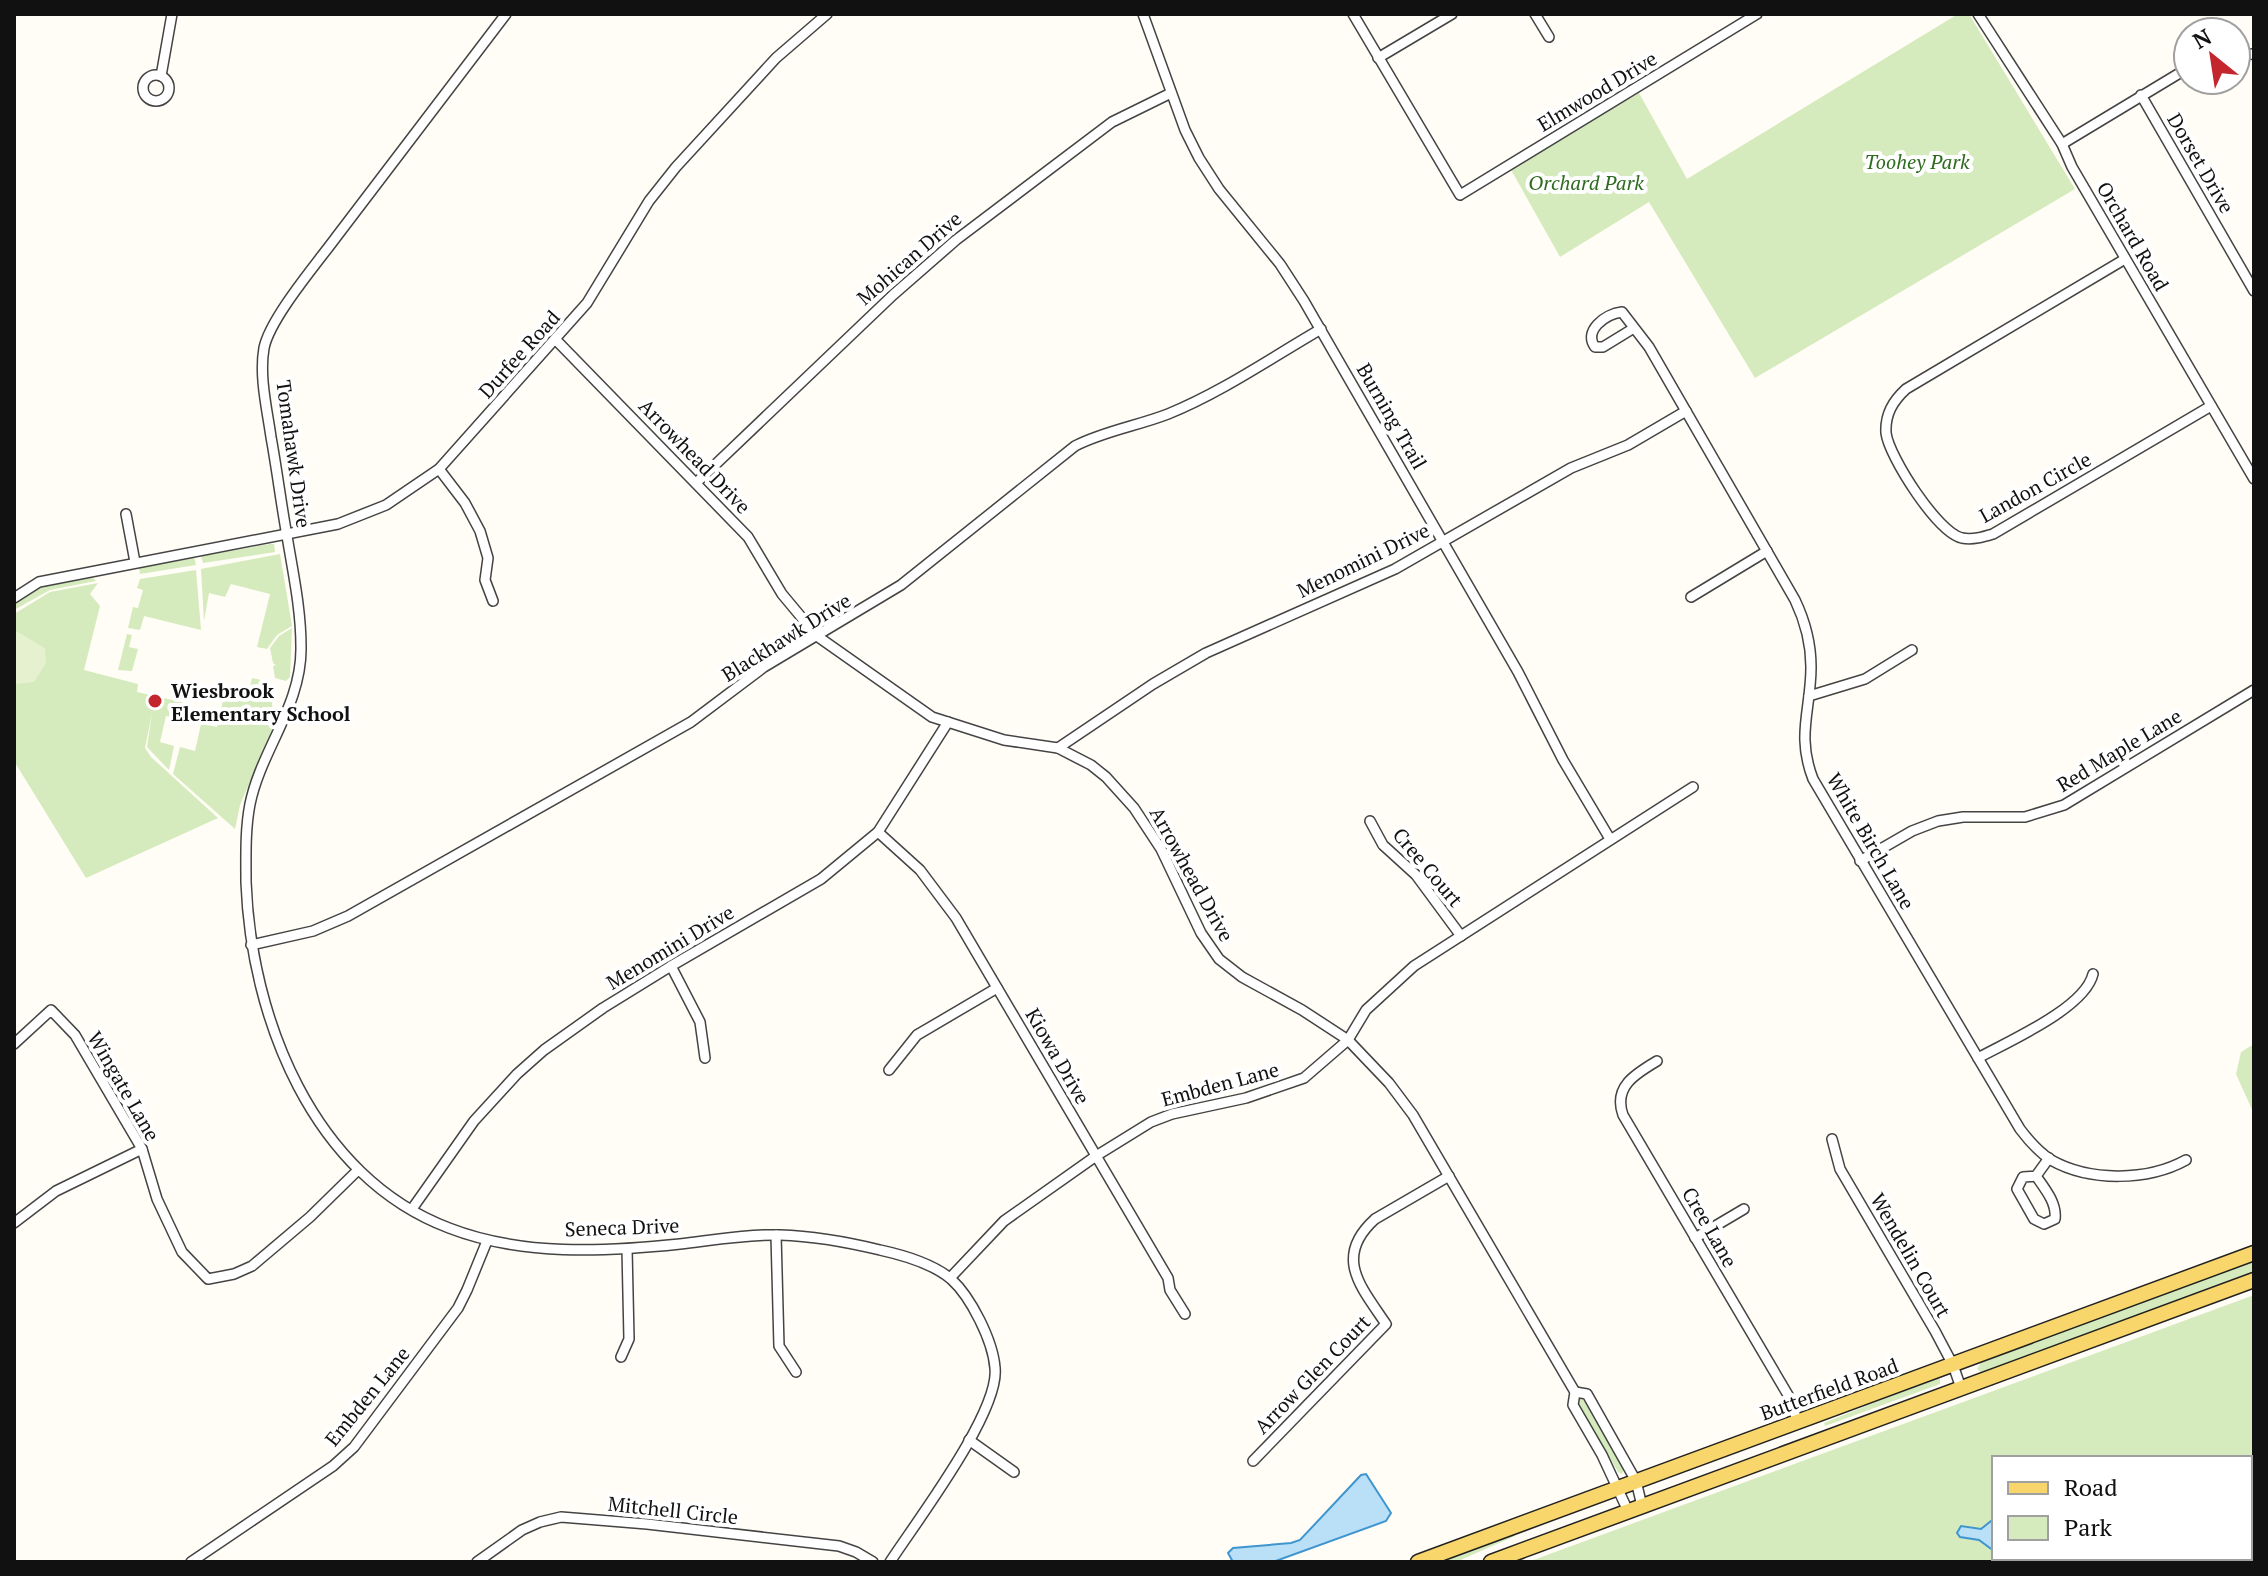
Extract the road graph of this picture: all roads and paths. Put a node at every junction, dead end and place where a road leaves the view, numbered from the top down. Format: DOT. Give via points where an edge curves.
graph roads {
  1 [pos="172,14"];
  2 [pos="506,14"];
  3 [pos="827,14"];
  4 [pos="1143,14"];
  5 [pos="1353,14"];
  6 [pos="1452,14"];
  7 [pos="1535,14"];
  8 [pos="1757,14"];
  9 [pos="1978,14"];
  10 [pos="1549,37"];
  11 [pos="1378,58"];
  12 [pos="161,76"];
  13 [pos="2172,77"];
  14 [pos="1171,93"];
  15 [pos="2141,95"];
  16 [pos="2062,144"];
  17 [pos="2125,259"];
  18 [pos="2254,291"];
  19 [pos="1634,328"];
  20 [pos="1321,329"];
  21 [pos="556,340"];
  22 [pos="2211,406"];
  23 [pos="1686,411"];
  24 [pos="439,469"];
  25 [pos="2254,479"];
  26 [pos="696,483"];
  27 [pos="126,514"];
  28 [pos="286,534"];
  29 [pos="1443,542"];
  30 [pos="1767,551"];
  31 [pos="135,562"];
  32 [pos="1691,597"];
  33 [pos="14,598"];
  34 [pos="493,601"];
  35 [pos="817,636"];
  36 [pos="1912,650"];
  37 [pos="2254,690"];
  38 [pos="1809,696"];
  39 [pos="948,722"];
  40 [pos="1058,748"];
  41 [pos="1693,787"];
  42 [pos="1370,821"];
  43 [pos="247,822"];
  44 [pos="878,832"];
  45 [pos="1610,839"];
  46 [pos="1860,861"];
  47 [pos="1461,936"];
  48 [pos="251,945"];
  49 [pos="671,966"];
  50 [pos="2093,974"];
  51 [pos="997,988"];
  52 [pos="1348,1040"];
  53 [pos="14,1044"];
  54 [pos="705,1058"];
  55 [pos="1978,1058"];
  56 [pos="1657,1061"];
  57 [pos="889,1070"];
  58 [pos="1832,1139"];
  59 [pos="142,1149"];
  60 [pos="1096,1156"];
  61 [pos="2049,1158"];
  62 [pos="2186,1160"];
  63 [pos="358,1170"];
  64 [pos="1449,1176"];
  65 [pos="2036,1176"];
  66 [pos="412,1209"];
  67 [pos="1744,1209"];
  68 [pos="14,1223"];
  69 [pos="776,1235"];
  70 [pos="1695,1238"];
  71 [pos="487,1241"];
  72 [pos="627,1249"];
  73 [pos="2254,1253"];
  74 [pos="950,1278"];
  75 [pos="2254,1280"];
  76 [pos="1185,1314"];
  77 [pos="621,1357"];
  78 [pos="1953,1365"];
  79 [pos="796,1372"];
  80 [pos="1961,1388"];
  81 [pos="1575,1392"];
  82 [pos="1798,1422"];
  83 [pos="969,1440"];
  84 [pos="1253,1461"];
  85 [pos="1014,1472"];
  86 [pos="1636,1481"];
  87 [pos="1617,1488"];
  88 [pos="1635,1509"];
  89 [pos="191,1562"];
  90 [pos="477,1562"];
  91 [pos="873,1562"];
  92 [pos="890,1562"];
  93 [pos="1418,1562"];
  94 [pos="1491,1562"];
  1 -- 12 [label="street"];
  2 -- 28 [label="street, Tomahawk Drive" via="295,293 264,345 265,396"];
  3 -- 21 [label="street, Durfee Road" via="776,58 660,187 604,280"];
  4 -- 14 [label="street, Burning Trail"];
  5 -- 11 [label="street"];
  6 -- 11 [label="street"];
  7 -- 10 [label="street"];
  8 -- 11 [label="street, Elmwood Drive" via="1460,195"];
  9 -- 16 [label="street, Orchard Road"];
  13 -- 15 [label="street"];
  14 -- 20 [label="street, Burning Trail" via="1206,171 1280,264"];
  14 -- 26 [label="street, Mohican Drive" via="1112,122 956,240"];
  15 -- 16 [label="street"];
  15 -- 18 [label="street, Dorset Drive"];
  16 -- 17 [label="street, Orchard Road"];
  17 -- 22 [label="street, Orchard Road"];
  17 -- 22 [label="street, Landon Circle" via="1906,389 1887,419 1894,455 1939,524 1951,534 1980,538"];
  19 -- 19 [label="street, White Birch Lane" via="1616,312 1590,333 1590,340 1603,347"];
  19 -- 23 [label="street, White Birch Lane"];
  20 -- 29 [label="street, Burning Trail"];
  20 -- 35 [label="street, Blackhawk Drive" via="1186,406 1075,446 901,585"];
  21 -- 24 [label="street, Durfee Road"];
  21 -- 26 [label="street, Arrowhead Drive"];
  22 -- 25 [label="street, Orchard Road"];
  23 -- 29 [label="street, Menomini Drive" via="1628,445 1571,468"];
  23 -- 30 [label="street, White Birch Lane"];
  24 -- 28 [label="street, Durfee Road" via="398,498 355,518"];
  24 -- 34 [label="street" via="480,531 488,558 485,580"];
  26 -- 35 [label="street, Arrowhead Drive" via="748,537 782,594"];
  27 -- 31 [label="street"];
  28 -- 31 [label="street, Durfee Road"];
  28 -- 43 [label="street, Tomahawk Drive" via="302,651 297,685 252,796"];
  29 -- 40 [label="street, Menomini Drive" via="1372,580 1206,653"];
  29 -- 45 [label="street, Burning Trail"];
  30 -- 32 [label="street"];
  30 -- 38 [label="street, White Birch Lane" via="1806,627"];
  31 -- 33 [label="street, Durfee Road" via="39,582"];
  35 -- 39 [label="street, Arrowhead Drive" via="915,706"];
  35 -- 48 [label="street, Blackhawk Drive" via="751,676 691,722 348,916 313,931"];
  36 -- 38 [label="street" via="1865,679"];
  37 -- 46 [label="street, Red Maple Lane" via="2064,805 2025,817 1938,821"];
  38 -- 46 [label="street, White Birch Lane" via="1803,729 1810,771"];
  39 -- 40 [label="street, Arrowhead Drive" via="1004,740"];
  39 -- 44 [label="street, Menomini Drive"];
  40 -- 52 [label="street, Arrowhead Drive" via="1098,771 1134,808 1219,959"];
  41 -- 45 [label="street, Embden Lane"];
  42 -- 47 [label="street, Cree Court" via="1383,845 1416,875"];
  43 -- 48 [label="street, Seneca Drive"];
  44 -- 49 [label="street, Menomini Drive" via="811,885"];
  44 -- 51 [label="street, Kiowa Drive" via="932,884"];
  45 -- 47 [label="street, Embden Lane"];
  46 -- 55 [label="street, White Birch Lane"];
  47 -- 52 [label="street, Embden Lane" via="1384,992"];
  48 -- 63 [label="street, Seneca Drive" via="268,1012 297,1082 326,1133"];
  49 -- 54 [label="street" via="700,1022"];
  49 -- 66 [label="street, Menomini Drive" via="570,1030 517,1074 474,1121"];
  50 -- 55 [label="street" via="2075,1002"];
  51 -- 57 [label="street" via="917,1035"];
  51 -- 60 [label="street, Kiowa Drive"];
  52 -- 60 [label="street, Embden Lane" via="1296,1083 1163,1116"];
  52 -- 64 [label="street, Arrowhead Drive" via="1402,1098"];
  53 -- 59 [label="street, Wingate Lane" via="51,1010 75,1035"];
  55 -- 61 [label="street, White Birch Lane" via="2020,1129"];
  56 -- 70 [label="street, Cree Lane" via="1623,1086 1619,1106"];
  58 -- 78 [label="street, Wendelin Court" via="1840,1169"];
  59 -- 63 [label="street, Wingate Lane" via="157,1199 187,1258 208,1279 252,1266"];
  59 -- 68 [label="street" via="56,1191"];
  60 -- 74 [label="street, Embden Lane" via="1004,1221"];
  60 -- 76 [label="street, Kiowa Drive"];
  61 -- 62 [label="street, White Birch Lane" via="2084,1172 2114,1175 2157,1172"];
  61 -- 65 [label="street"];
  63 -- 66 [label="street, Seneca Drive"];
  64 -- 81 [label="street, Arrowhead Drive"];
  64 -- 84 [label="street, Arrow Glen Court" via="1366,1227 1354,1246 1355,1274 1386,1324"];
  65 -- 65 [label="street" via="2023,1177 2017,1189 2034,1219 2044,1224 2056,1214"];
  66 -- 71 [label="street, Seneca Drive"];
  67 -- 70 [label="street"];
  69 -- 72 [label="street, Seneca Drive"];
  69 -- 74 [label="street, Seneca Drive" via="882,1250 915,1259"];
  69 -- 79 [label="street" via="779,1346"];
  70 -- 82 [label="street, Cree Lane" via="1788,1395"];
  71 -- 72 [label="street, Seneca Drive" via="534,1248"];
  71 -- 89 [label="street, Embden Lane" via="458,1308 354,1447"];
  72 -- 77 [label="street" via="629,1339"];
  73 -- 78 [label="main road, Butterfield Road"];
  74 -- 83 [label="street, Seneca Drive" via="981,1322 996,1370 989,1403"];
  75 -- 80 [label="main road"];
  78 -- 80 [label="street, Wendelin Court"];
  78 -- 82 [label="main road, Butterfield Road"];
  80 -- 88 [label="main road"];
  81 -- 86 [label="street, Arrowhead Drive" via="1587,1394"];
  81 -- 87 [label="street, Arrowhead Drive" via="1573,1405"];
  82 -- 86 [label="main road, Butterfield Road"];
  83 -- 85 [label="street"];
  83 -- 92 [label="street, Seneca Drive"];
  86 -- 87 [label="main road, Butterfield Road"];
  86 -- 88 [label="street, Arrowhead Drive"];
  87 -- 88 [label="street, Arrowhead Drive"];
  87 -- 93 [label="main road, Butterfield Road"];
  88 -- 94 [label="main road"];
  90 -- 91 [label="street, Mitchell Circle" via="522,1530 561,1517 839,1546"];
}
